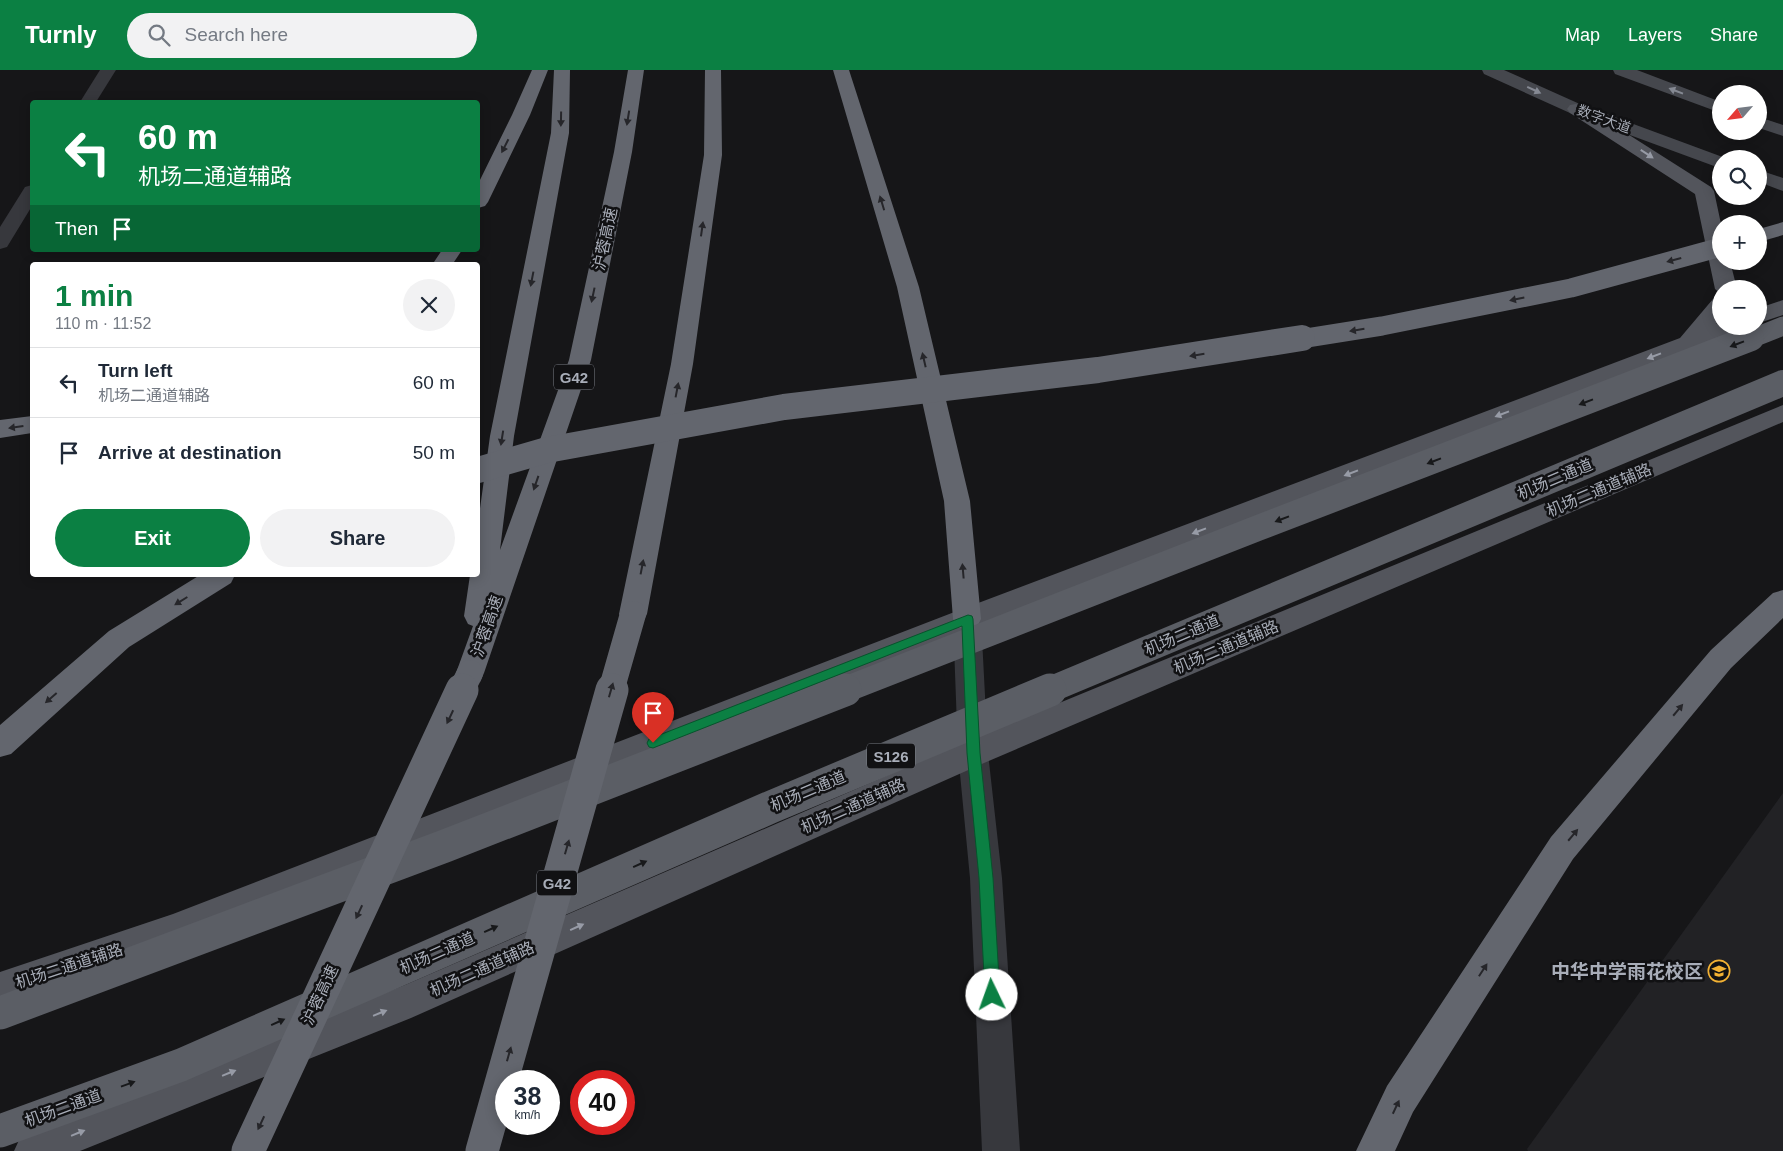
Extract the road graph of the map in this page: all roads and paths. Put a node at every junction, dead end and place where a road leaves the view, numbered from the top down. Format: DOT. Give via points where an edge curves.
graph roads {
  1 [pos="108,70"];
  2 [pos="540,70"];
  3 [pos="562,70"];
  4 [pos="636,70"];
  5 [pos="713,70"];
  6 [pos="841,70"];
  7 [pos="1490,70"];
  8 [pos="1621,70"];
  9 [pos="89,100"];
  10 [pos="1712,105"];
  11 [pos="1576,110"];
  12 [pos="1768,125"];
  13 [pos="1783,131"];
  14 [pos="1712,159"];
  15 [pos="1767,179"];
  16 [pos="1783,185"];
  17 [pos="30,194"];
  18 [pos="480,198"];
  19 [pos="1783,228"];
  20 [pos="1767,233"];
  21 [pos="0,243"];
  22 [pos="1712,249"];
  23 [pos="1724,280"];
  24 [pos="1783,307"];
  25 [pos="1767,313"];
  26 [pos="1712,315"];
  27 [pos="1783,326"];
  28 [pos="1712,334"];
  29 [pos="1687,344"];
  30 [pos="1783,383"];
  31 [pos="1783,413"];
  32 [pos="30,424"];
  33 [pos="0,429"];
  34 [pos="480,469"];
  35 [pos="219,577"];
  36 [pos="1783,601"];
  37 [pos="968,619"];
  38 [pos="470,673"];
  39 [pos="0,744"];
  40 [pos="974,753"];
  41 [pos="0,989"];
  42 [pos="0,1013"];
  43 [pos="0,1131"];
  44 [pos="33,1151"];
  45 [pos="248,1151"];
  46 [pos="482,1151"];
  47 [pos="1001,1151"];
  48 [pos="1376,1151"];
  1 -- 9 [label="street"];
  2 -- 18 [label="highway, one-way"];
  3 -- 38 [label="highway, one-way" via="560,133 502,436"];
  4 -- 38 [label="highway, 沪蓉高速 / G42, one-way" via="623,152 580,360"];
  46 -- 5 [label="highway, G42, one-way, bridge" via="633,614 686,336 713,155"];
  37 -- 6 [label="highway, one-way" via="957,501 908,287"];
  7 -- 11 [label="main road, 数字大道, one-way"];
  10 -- 8 [label="main road, one-way"];
  11 -- 14 [label="main road, 数字大道"];
  11 -- 23 [label="main road, one-way" via="1704,191"];
  12 -- 13 [label="main road"];
  15 -- 16 [label="main road"];
  17 -- 21 [label="street"];
  19 -- 20 [label="highway"];
  22 -- 34 [label="highway, one-way, bridge" via="1571,288 1382,326 1098,370 784,407 547,450"];
  24 -- 25 [label="main road"];
  26 -- 29 [label="main road"];
  27 -- 42 [label="highway, one-way, bridge" via="652,767 183,947"];
  28 -- 29 [label="main road, 机场二通道辅路"];
  29 -- 37 [label="main road, 机场二通道辅路, one-way"];
  43 -- 30 [label="highway, 机场二通道 / S126, one-way, bridge" via="180,1065 770,806"];
  31 -- 40 [label="main road, 机场二通道辅路"];
  32 -- 33 [label="highway, one-way"];
  35 -- 39 [label="highway, one-way" via="119,639"];
  48 -- 36 [label="highway, one-way" via="1400,1100 1562,848 1720,659"];
  37 -- 40 [label="street"];
  37 -- 41 [label="main road, 机场二通道辅路" via="173,932"];
  38 -- 45 [label="highway, 沪蓉高速 / G42, one-way, bridge"];
  44 -- 40 [label="main road, 机场二通道辅路, one-way" via="411,1000"];
  40 -- 47 [label="street" via="986,878"];
}
